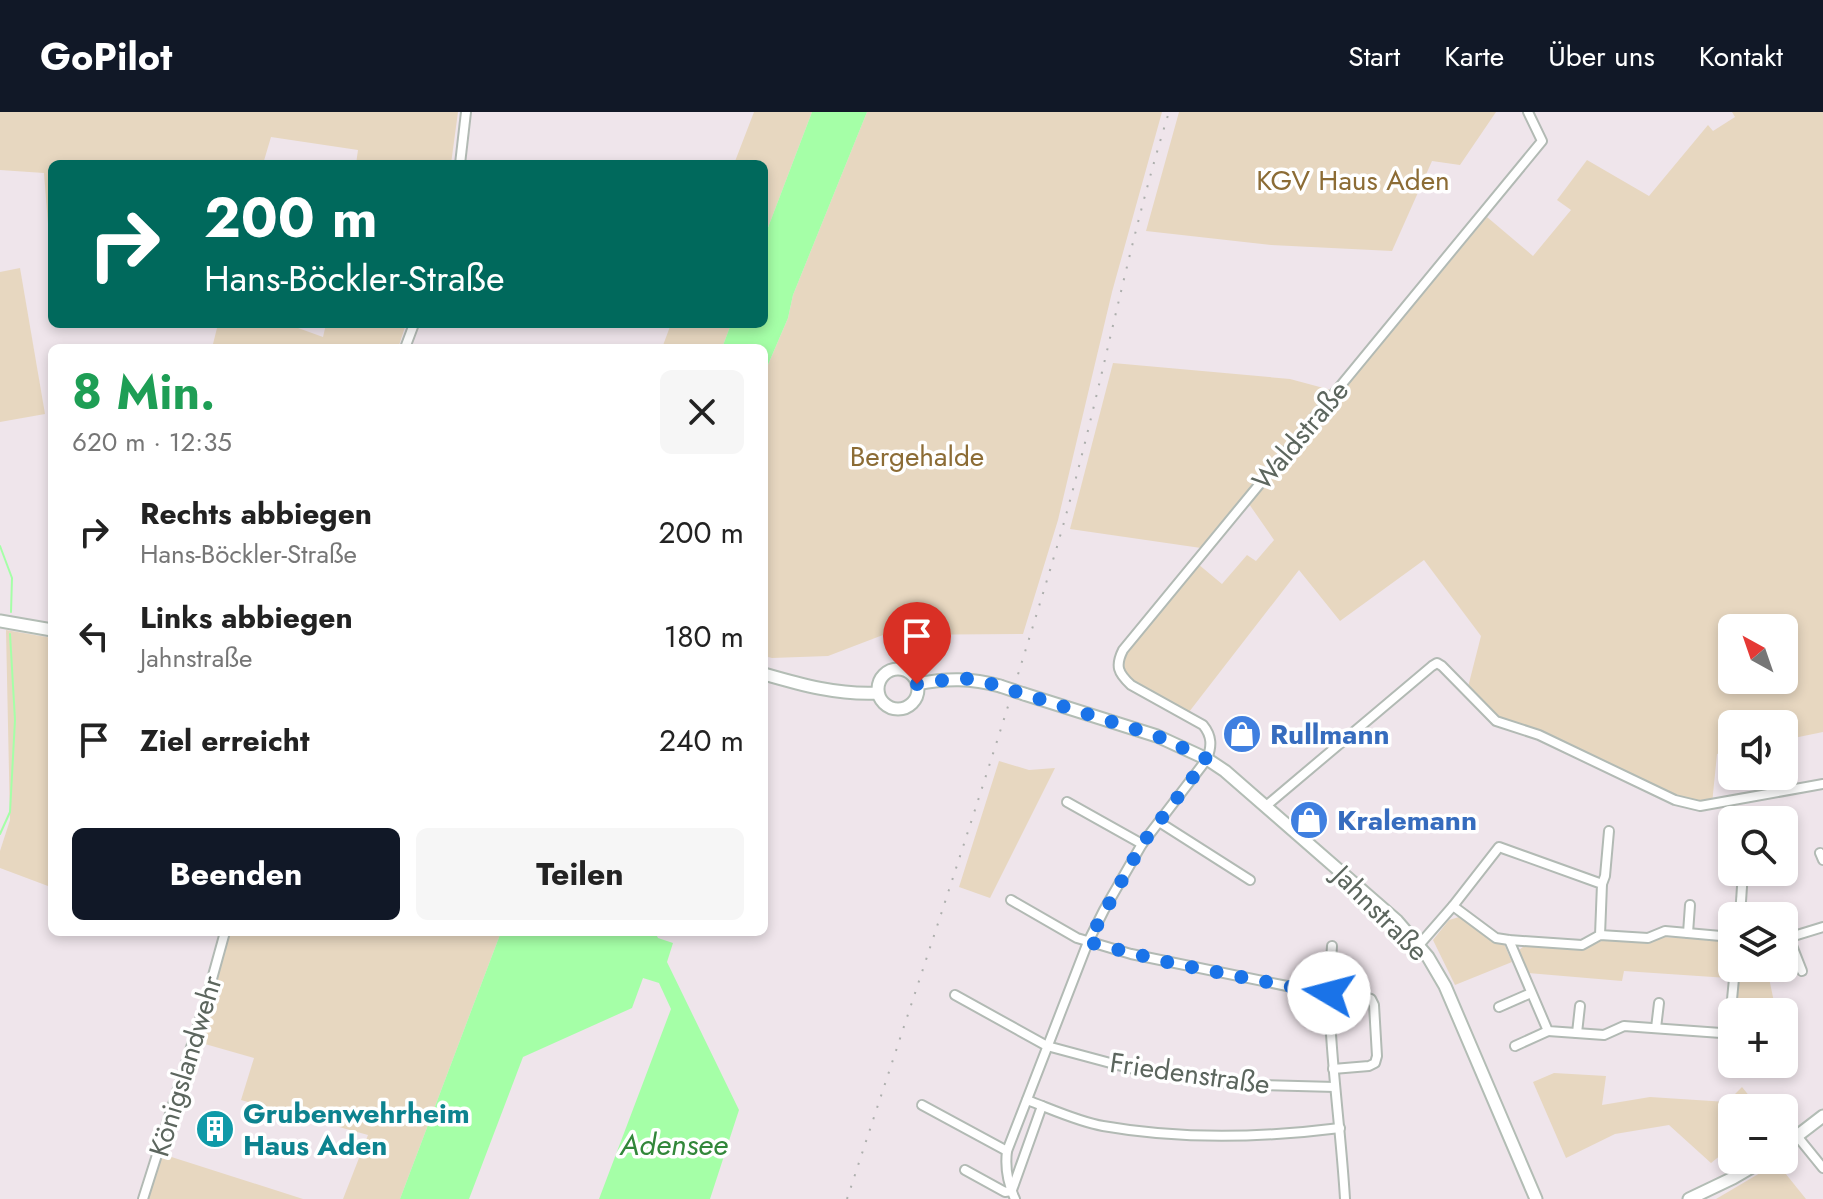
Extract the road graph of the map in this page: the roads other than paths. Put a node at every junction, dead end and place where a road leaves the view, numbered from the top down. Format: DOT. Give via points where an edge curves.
graph roads {
  1 [pos="466,112"];
  2 [pos="1528,112"];
  3 [pos="460,160"];
  4 [pos="0,621"];
  5 [pos="48,629"];
  6 [pos="768,675"];
  7 [pos="917,684"];
  8 [pos="878,693"];
  9 [pos="1207,759"];
  10 [pos="1823,784"];
  11 [pos="1067,802"];
  12 [pos="1266,806"];
  13 [pos="1159,822"];
  14 [pos="1609,831"];
  15 [pos="1142,844"];
  16 [pos="1250,880"];
  17 [pos="1602,884"];
  18 [pos="1011,900"];
  19 [pos="1690,905"];
  20 [pos="1453,906"];
  21 [pos="1823,927"];
  22 [pos="1688,933"];
  23 [pos="1600,935"];
  24 [pos="1798,935"];
  25 [pos="224,936"];
  26 [pos="1718,936"];
  27 [pos="1509,940"];
  28 [pos="1088,942"];
  29 [pos="1419,945"];
  30 [pos="1332,946"];
  31 [pos="1798,962"];
  32 [pos="1802,971"];
  33 [pos="1734,982"];
  34 [pos="1329,993"];
  35 [pos="1531,993"];
  36 [pos="955,995"];
  37 [pos="1659,1003"];
  38 [pos="1580,1006"];
  39 [pos="1499,1007"];
  40 [pos="1656,1028"];
  41 [pos="1548,1031"];
  42 [pos="1577,1033"];
  43 [pos="1047,1046"];
  44 [pos="1515,1046"];
  45 [pos="1333,1069"];
  46 [pos="1335,1087"];
  47 [pos="1027,1100"];
  48 [pos="922,1105"];
  49 [pos="1042,1106"];
  50 [pos="1823,1116"];
  51 [pos="1340,1128"];
  52 [pos="1798,1135"];
  53 [pos="1798,1137"];
  54 [pos="1007,1151"];
  55 [pos="1823,1168"];
  56 [pos="965,1170"];
  57 [pos="1740,1174"];
  58 [pos="1013,1195"];
  59 [pos="143,1199"];
  60 [pos="1345,1199"];
  61 [pos="1536,1199"];
  62 [pos="1689,1199"];
  1 -- 3 [label="street"];
  2 -- 9 [label="street, Waldstraße" via="1542,141 1118,660 1131,685 1207,729"];
  4 -- 5 [label="main road"];
  6 -- 8 [label="main road" via="823,690"];
  7 -- 8 [label="main road" via="911,674 896,669 884,675"];
  7 -- 8 [label="main road" via="914,700 900,709 888,707"];
  7 -- 9 [label="main road, Jahnstraße, bridge" via="979,680 1157,736"];
  9 -- 12 [label="main road, Jahnstraße"];
  9 -- 13 [label="street"];
  10 -- 12 [label="street" via="1700,806 1675,800 1539,735 1496,721 1437,663"];
  11 -- 15 [label="street"];
  12 -- 29 [label="main road, Jahnstraße"];
  13 -- 15 [label="street"];
  13 -- 16 [label="street"];
  14 -- 17 [label="street"];
  15 -- 28 [label="street"];
  17 -- 20 [label="street" via="1499,847"];
  17 -- 23 [label="street"];
  18 -- 28 [label="street"];
  19 -- 22 [label="street"];
  20 -- 27 [label="street" via="1496,938"];
  20 -- 29 [label="street"];
  21 -- 24 [label="street"];
  22 -- 23 [label="street" via="1665,931 1648,938"];
  22 -- 26 [label="street"];
  23 -- 27 [label="street" via="1582,945"];
  25 -- 59 [label="street, Königslandwehr"];
  27 -- 35 [label="street"];
  28 -- 34 [label="street"];
  28 -- 43 [label="street"];
  29 -- 61 [label="main road, Jahnstraße" via="1445,986"];
  30 -- 34 [label="street"];
  31 -- 32 [label="street"];
  33 -- 40 [label="street" via="1726,1031"];
  34 -- 45 [label="street"];
  34 -- 45 [label="street" via="1371,999 1377,1056 1369,1066"];
  35 -- 39 [label="street"];
  35 -- 41 [label="street"];
  36 -- 43 [label="street, Friedenstraße"];
  37 -- 40 [label="street"];
  38 -- 42 [label="street"];
  40 -- 42 [label="street" via="1624,1026 1604,1035"];
  41 -- 42 [label="street"];
  41 -- 44 [label="street"];
  43 -- 46 [label="street, Friedenstraße" via="1171,1076"];
  43 -- 47 [label="street"];
  45 -- 46 [label="street"];
  46 -- 51 [label="street"];
  47 -- 49 [label="street"];
  47 -- 54 [label="street"];
  48 -- 54 [label="street"];
  49 -- 51 [label="street" via="1100,1126 1186,1135 1285,1135"];
  49 -- 58 [label="street"];
  50 -- 52 [label="main road"];
  51 -- 60 [label="street"];
  53 -- 55 [label="street"];
  54 -- 58 [label="street"];
  56 -- 58 [label="street"];
  57 -- 62 [label="main road"];
}
